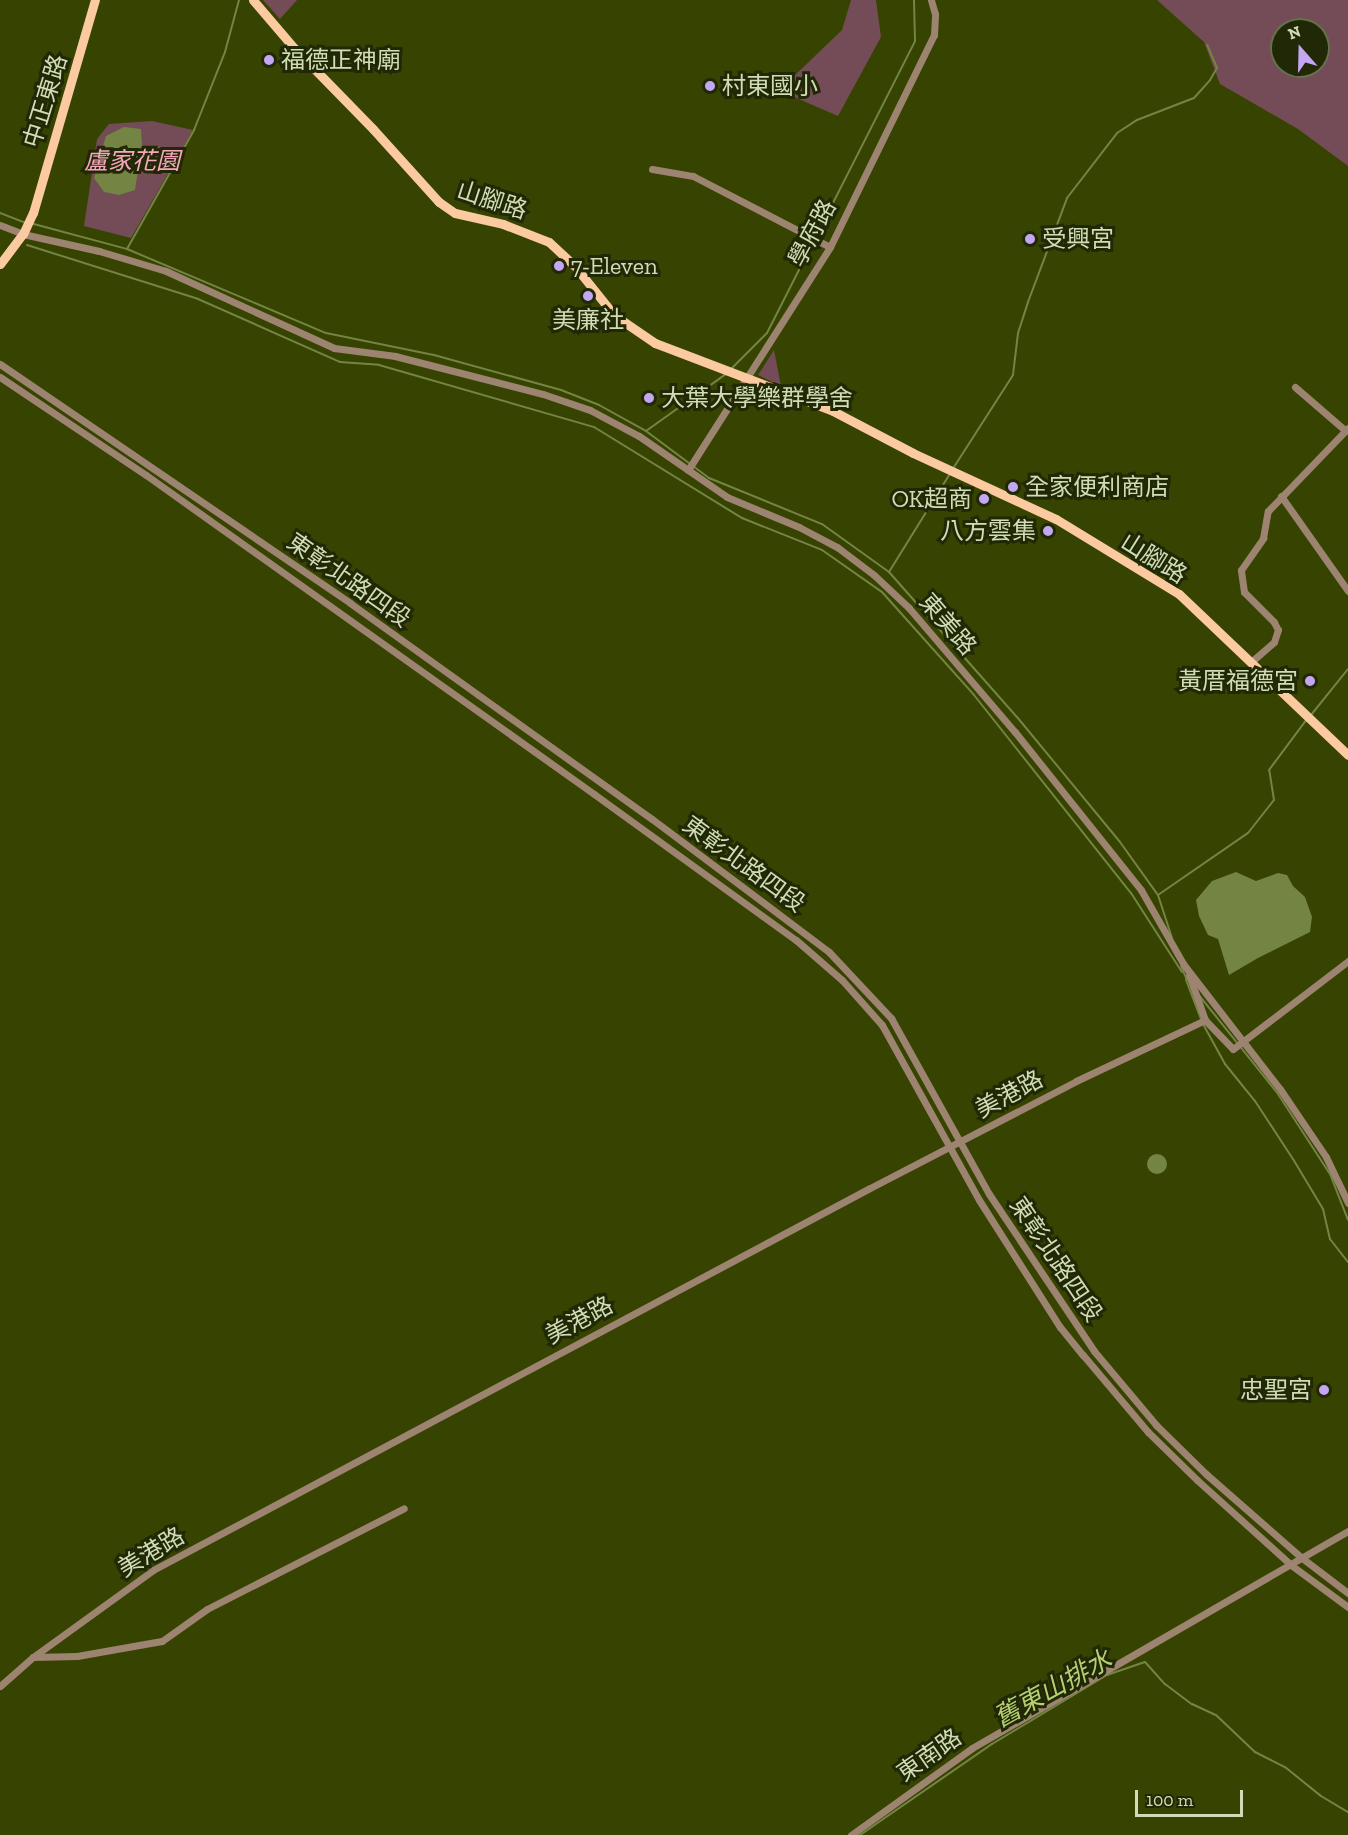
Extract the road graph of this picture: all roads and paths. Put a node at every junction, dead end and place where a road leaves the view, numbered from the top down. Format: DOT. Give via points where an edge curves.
graph roads {
  1 [pos="95,0"];
  2 [pos="253,0"];
  3 [pos="931,0"];
  4 [pos="652,169"];
  5 [pos="0,225"];
  6 [pos="23,234"];
  7 [pos="830,247"];
  8 [pos="0,264"];
  9 [pos="0,364"];
  10 [pos="0,377"];
  11 [pos="748,379"];
  12 [pos="1295,387"];
  13 [pos="1347,429"];
  14 [pos="688,470"];
  15 [pos="1281,496"];
  16 [pos="1348,591"];
  17 [pos="1251,662"];
  18 [pos="1348,755"];
  19 [pos="601,784"];
  20 [pos="594,794"];
  21 [pos="1348,961"];
  22 [pos="1184,965"];
  23 [pos="1201,1021"];
  24 [pos="1242,1043"];
  25 [pos="960,1143"];
  26 [pos="949,1148"];
  27 [pos="1348,1203"];
  28 [pos="404,1508"];
  29 [pos="1348,1531"];
  30 [pos="1302,1558"];
  31 [pos="1291,1565"];
  32 [pos="1348,1593"];
  33 [pos="1348,1606"];
  34 [pos="33,1657"];
  35 [pos="0,1686"];
  36 [pos="850,1835"];
  1 -- 6 [label="main road, 中正東路" via="33,213"];
  2 -- 11 [label="main road, 山腳路" via="439,202 455,213 549,242 623,324 655,343"];
  3 -- 7 [label="street, 學府路" via="934,35"];
  4 -- 7 [label="street" via="693,176"];
  5 -- 6 [label="street, 東美路"];
  6 -- 8 [label="main road"];
  6 -- 14 [label="street, 東美路" via="166,271 334,348 395,356 591,410 639,436"];
  7 -- 11 [label="street, 學府路"];
  9 -- 19 [label="street, 東彰北路四段" via="341,597"];
  10 -- 20 [label="street, 東彰北路四段"];
  11 -- 14 [label="street, 學府路"];
  11 -- 17 [label="main road, 山腳路" via="833,411 1056,519 1179,594"];
  12 -- 13 [label="street"];
  13 -- 15 [label="street"];
  14 -- 22 [label="street, 東美路" via="727,497 799,527 837,548 893,591 1015,732 1141,890"];
  15 -- 16 [label="street"];
  15 -- 17 [label="street" via="1268,511 1263,537 1241,570 1244,592 1278,630 1274,642"];
  17 -- 18 [label="main road, 山腳路"];
  19 -- 20 [label="street"];
  19 -- 25 [label="street, 東彰北路四段" via="836,959 891,1018"];
  20 -- 26 [label="street, 東彰北路四段" via="795,940 842,980 882,1025"];
  21 -- 24 [label="street"];
  22 -- 23 [label="street"];
  22 -- 24 [label="street"];
  23 -- 24 [label="street" via="1233,1049"];
  23 -- 25 [label="street, 美港路"];
  24 -- 27 [label="street" via="1280,1089 1326,1157"];
  25 -- 26 [label="street, 美港路"];
  25 -- 30 [label="street, 東彰北路四段" via="989,1194 1094,1351 1156,1425"];
  26 -- 31 [label="street, 東彰北路四段" via="1060,1327 1103,1380 1197,1480"];
  26 -- 34 [label="street, 美港路" via="153,1570"];
  28 -- 34 [label="street" via="207,1609 162,1641 77,1656"];
  29 -- 30 [label="street, 東南路"];
  30 -- 31 [label="street, 東南路"];
  30 -- 32 [label="street, 東彰北路四段"];
  31 -- 33 [label="street, 東彰北路四段"];
  31 -- 36 [label="street, 東南路" via="972,1748"];
  34 -- 35 [label="street, 美港路"];
}
